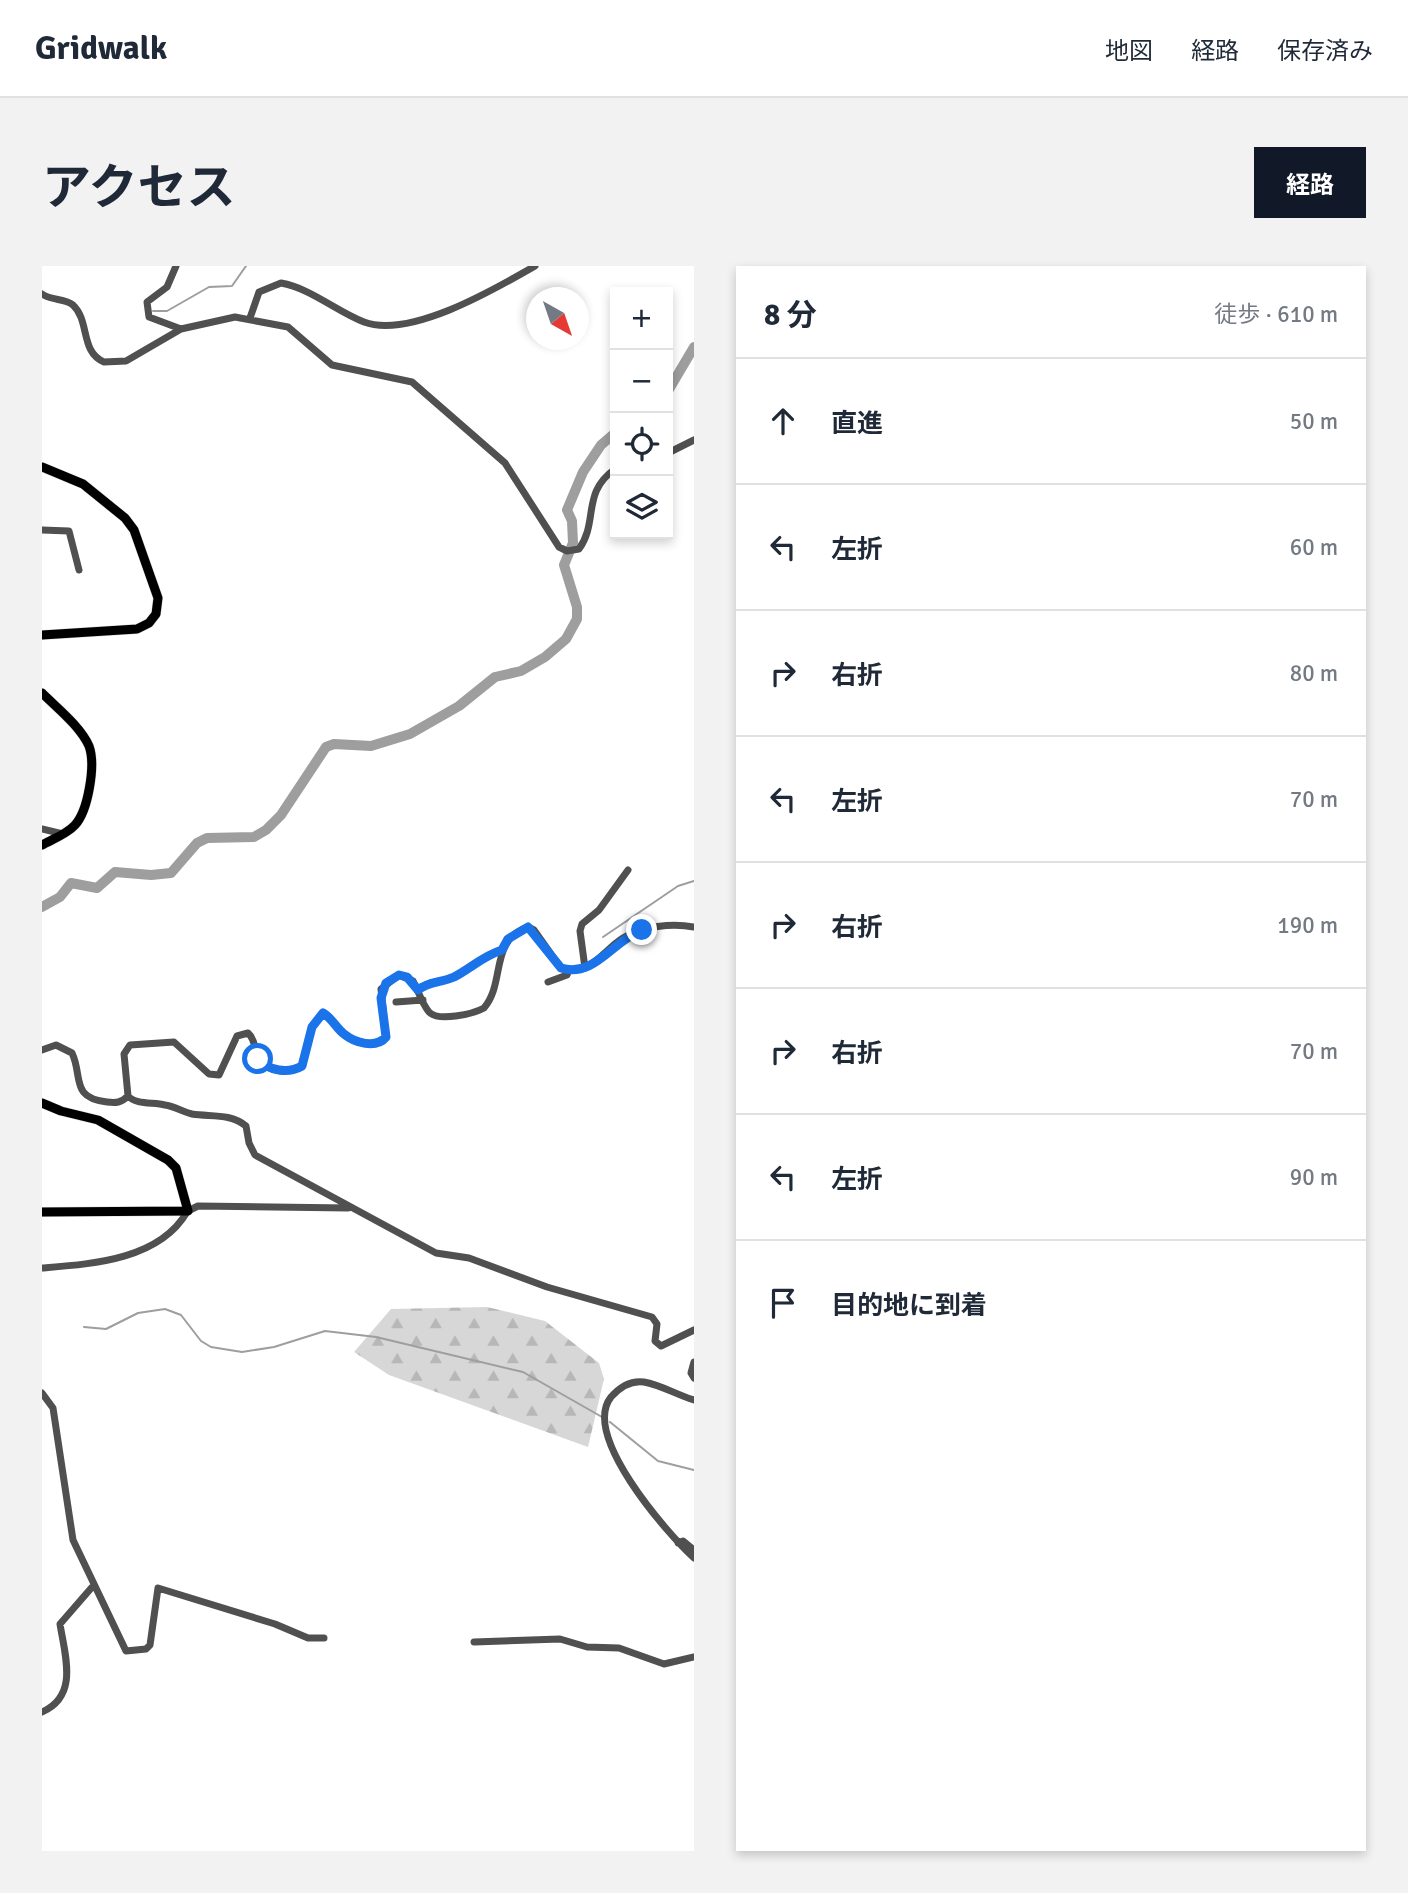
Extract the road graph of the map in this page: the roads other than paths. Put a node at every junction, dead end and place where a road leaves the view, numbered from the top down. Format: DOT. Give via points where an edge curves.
graph roads {
  1 [pos="176,266"];
  2 [pos="535,266"];
  3 [pos="42,294"];
  4 [pos="51,300"];
  5 [pos="42,303"];
  6 [pos="250,318"];
  7 [pos="181,329"];
  8 [pos="694,440"];
  9 [pos="673,450"];
  10 [pos="42,467"];
  11 [pos="610,473"];
  12 [pos="42,530"];
  13 [pos="79,570"];
  14 [pos="42,635"];
  15 [pos="42,693"];
  16 [pos="42,830"];
  17 [pos="63,834"];
  18 [pos="42,845"];
  19 [pos="628,870"];
  20 [pos="694,927"];
  21 [pos="502,950"];
  22 [pos="585,968"];
  23 [pos="569,970"];
  24 [pos="548,982"];
  25 [pos="418,990"];
  26 [pos="423,1000"];
  27 [pos="396,1002"];
  28 [pos="42,1050"];
  29 [pos="128,1096"];
  30 [pos="42,1103"];
  31 [pos="349,1208"];
  32 [pos="42,1212"];
  33 [pos="187,1212"];
  34 [pos="42,1268"];
  35 [pos="694,1330"];
  36 [pos="694,1362"];
  37 [pos="694,1378"];
  38 [pos="42,1393"];
  39 [pos="694,1400"];
  40 [pos="678,1543"];
  41 [pos="694,1550"];
  42 [pos="694,1558"];
  43 [pos="93,1586"];
  44 [pos="324,1638"];
  45 [pos="474,1642"];
  46 [pos="694,1657"];
  47 [pos="42,1712"];
  1 -- 7 [label="street" via="167,287 146,307 149,317"];
  2 -- 6 [label="street" via="477,299 389,326 365,322 281,283 259,292"];
  3 -- 4 [label="street"];
  4 -- 5 [label="street"];
  4 -- 7 [label="street" via="72,305 82,318 90,349 104,362 126,361"];
  6 -- 7 [label="street" via="234,317"];
  6 -- 11 [label="street" via="297,331 332,365 412,382 505,463 553,541 570,551 583,544 593,494"];
  8 -- 9 [label="street"];
  10 -- 14 [label="main road" via="82,484 125,518 134,530 158,598 156,614 137,629"];
  12 -- 13 [label="street" via="69,531"];
  15 -- 17 [label="main road" via="89,747 91,763 82,815"];
  16 -- 17 [label="street"];
  17 -- 18 [label="main road"];
  19 -- 22 [label="street" via="582,924"];
  20 -- 22 [label="street" via="668,925 625,936 600,961"];
  21 -- 23 [label="street" via="508,939 528,927 561,968"];
  21 -- 25 [label="street" via="450,979 433,981"];
  21 -- 26 [label="street" via="484,1008 476,1013 437,1016 429,1013"];
  22 -- 23 [label="street"];
  23 -- 24 [label="street"];
  25 -- 26 [label="street"];
  25 -- 29 [label="street" via="399,975 386,983 381,998 386,1037 375,1044 342,1033 323,1013 312,1027 302,1066 292,1070 274,1070 263,1064 248,1032 237,1036 219,1075 209,1074 174,1042 130,1045 124,1054"];
  26 -- 27 [label="street"];
  28 -- 29 [label="street" via="56,1045 72,1053 79,1086 89,1097 119,1102"];
  29 -- 31 [label="street" via="240,1122 246,1126 255,1155"];
  30 -- 33 [label="main road" via="98,1120 168,1160 176,1168"];
  31 -- 33 [label="street" via="198,1206"];
  31 -- 35 [label="street" via="436,1253 480,1261 652,1317 659,1345"];
  32 -- 33 [label="main road"];
  33 -- 34 [label="street" via="177,1228 142,1249 115,1259"];
  36 -- 37 [label="street"];
  38 -- 43 [label="street" via="53,1408 73,1540"];
  39 -- 40 [label="street" via="643,1382 629,1383 617,1390 603,1416 604,1429 632,1483"];
  40 -- 41 [label="street" via="683,1541"];
  40 -- 42 [label="street"];
  43 -- 44 [label="street" via="126,1651 150,1645 158,1588 275,1623 308,1638"];
  43 -- 47 [label="street" via="60,1624 69,1679 56,1703"];
  45 -- 46 [label="street" via="560,1639 587,1647 619,1648 664,1664"];
}
